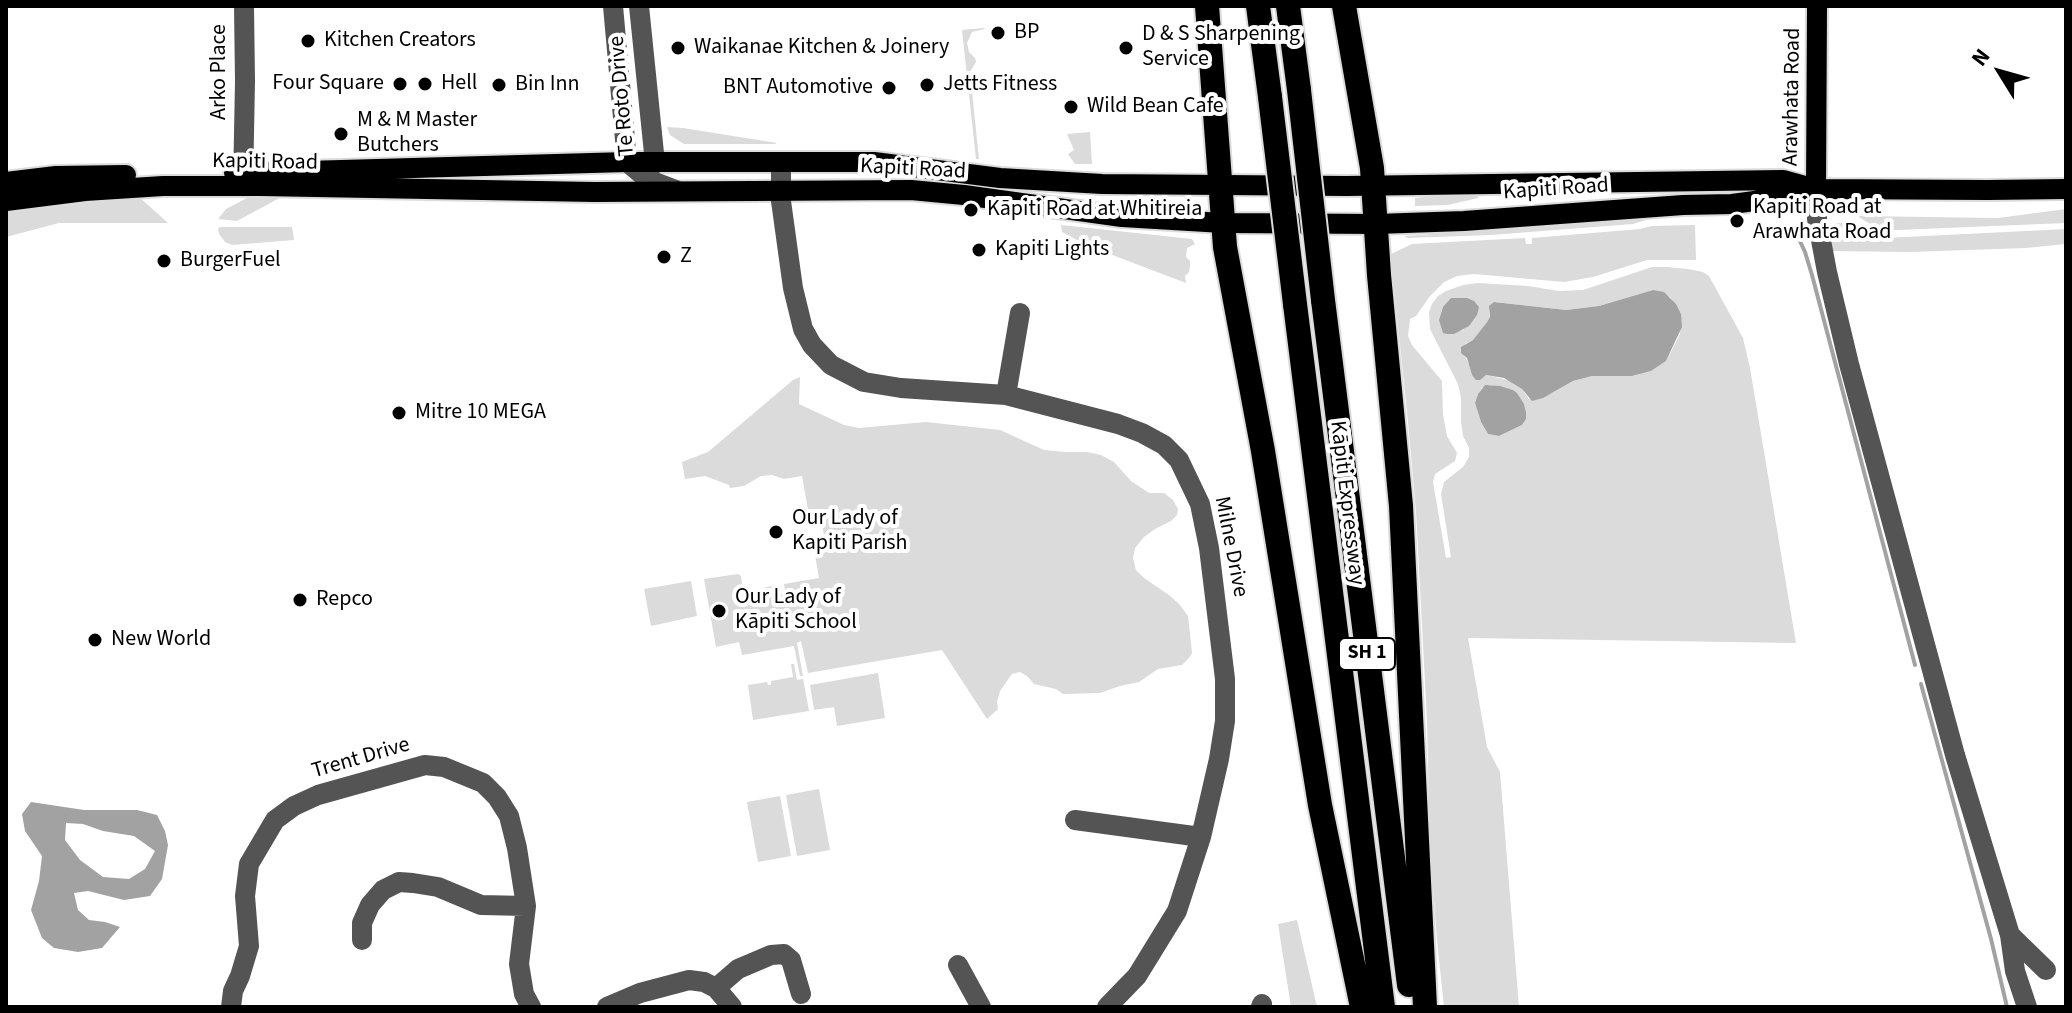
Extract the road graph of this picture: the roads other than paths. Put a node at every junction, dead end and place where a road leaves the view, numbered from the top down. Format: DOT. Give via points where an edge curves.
graph roads {
  1 [pos="244,6"];
  2 [pos="613,6"];
  3 [pos="639,6"];
  4 [pos="1207,6"];
  5 [pos="1258,6"];
  6 [pos="1288,6"];
  7 [pos="1344,6"];
  8 [pos="1817,6"];
  9 [pos="621,89"];
  10 [pos="651,111"];
  11 [pos="781,163"];
  12 [pos="641,167"];
  13 [pos="56,176"];
  14 [pos="244,179"];
  15 [pos="6,182"];
  16 [pos="1222,186"];
  17 [pos="1374,186"];
  18 [pos="1816,189"];
  19 [pos="2066,189"];
  20 [pos="85,191"];
  21 [pos="602,192"];
  22 [pos="684,192"];
  23 [pos="780,192"];
  24 [pos="6,201"];
  25 [pos="1223,223"];
  26 [pos="1376,224"];
  27 [pos="1020,313"];
  28 [pos="1006,395"];
  29 [pos="1075,820"];
  30 [pos="1201,837"];
  31 [pos="526,906"];
  32 [pos="2010,935"];
  33 [pos="362,940"];
  34 [pos="958,965"];
  35 [pos="2046,970"];
  36 [pos="716,988"];
  37 [pos="801,994"];
  38 [pos="231,1007"];
  39 [pos="531,1007"];
  40 [pos="607,1007"];
  41 [pos="732,1007"];
  42 [pos="981,1007"];
  43 [pos="1107,1007"];
  44 [pos="1362,1007"];
  45 [pos="1383,1007"];
  46 [pos="1412,1007"];
  47 [pos="1425,1007"];
  48 [pos="2027,1007"];
  1 -- 14 [label="street, Arko Place"];
  2 -- 9 [label="street, Te Roto Drive"];
  3 -- 10 [label="street, Te Roto Drive"];
  4 -- 16 [label="highway"];
  5 -- 45 [label="highway, Kāpiti Expressway / SH 1, bridge"];
  6 -- 46 [label="highway, Kāpiti Expressway / SH 1, bridge"];
  7 -- 17 [label="highway"];
  8 -- 18 [label="main road, Arawhata Road"];
  9 -- 10 [label="street" via="627,99"];
  9 -- 12 [label="street, Te Roto Drive"];
  10 -- 12 [label="street, Te Roto Drive"];
  11 -- 12 [label="main road, Kapiti Road"];
  11 -- 16 [label="main road, Kapiti Road" via="874,162 1043,181"];
  11 -- 23 [label="street, Milne Drive"];
  12 -- 14 [label="main road, Kapiti Road"];
  12 -- 21 [label="street, Te Roto Drive" via="620,187"];
  12 -- 22 [label="street, Te Roto Drive" via="669,189"];
  13 -- 14 [label="main road, Kapiti Road"];
  13 -- 15 [label="main road, Kapiti Road"];
  13 -- 20 [label="main road"];
  14 -- 20 [label="main road, Kapiti Road"];
  14 -- 21 [label="main road, Kapiti Road"];
  16 -- 17 [label="main road, Kapiti Road"];
  16 -- 25 [label="highway"];
  17 -- 18 [label="main road, Kapiti Road" via="1783,180"];
  17 -- 26 [label="highway"];
  18 -- 19 [label="main road, Kapiti Road"];
  18 -- 26 [label="main road, Kapiti Road" via="1732,204"];
  18 -- 32 [label="street" via="1817,219 1849,364 1955,755"];
  20 -- 24 [label="main road, Kapiti Road"];
  21 -- 22 [label="main road, Kapiti Road"];
  22 -- 23 [label="main road, Kapiti Road"];
  23 -- 25 [label="main road, Kapiti Road" via="911,190 1122,217"];
  23 -- 28 [label="street, Milne Drive" via="803,329 824,358 864,382"];
  25 -- 26 [label="main road, Kapiti Road"];
  25 -- 44 [label="highway" via="1320,805"];
  26 -- 47 [label="highway" via="1401,506"];
  27 -- 28 [label="street"];
  28 -- 30 [label="street, Milne Drive" via="1118,424 1164,445 1179,460 1200,504 1225,679 1225,721"];
  29 -- 30 [label="street"];
  30 -- 43 [label="street, Milne Drive" via="1177,911 1137,976"];
  31 -- 33 [label="street" via="481,905 438,887 399,882 370,905"];
  31 -- 38 [label="street, Trent Drive" via="509,816 483,783 425,765 318,795 275,820 249,864 249,946"];
  31 -- 39 [label="street, Trent Drive" via="519,964"];
  32 -- 35 [label="street"];
  32 -- 48 [label="street"];
  34 -- 42 [label="street"];
  36 -- 37 [label="street" via="738,969 784,954 791,960"];
  36 -- 40 [label="street" via="689,980"];
  36 -- 41 [label="street"];
}
